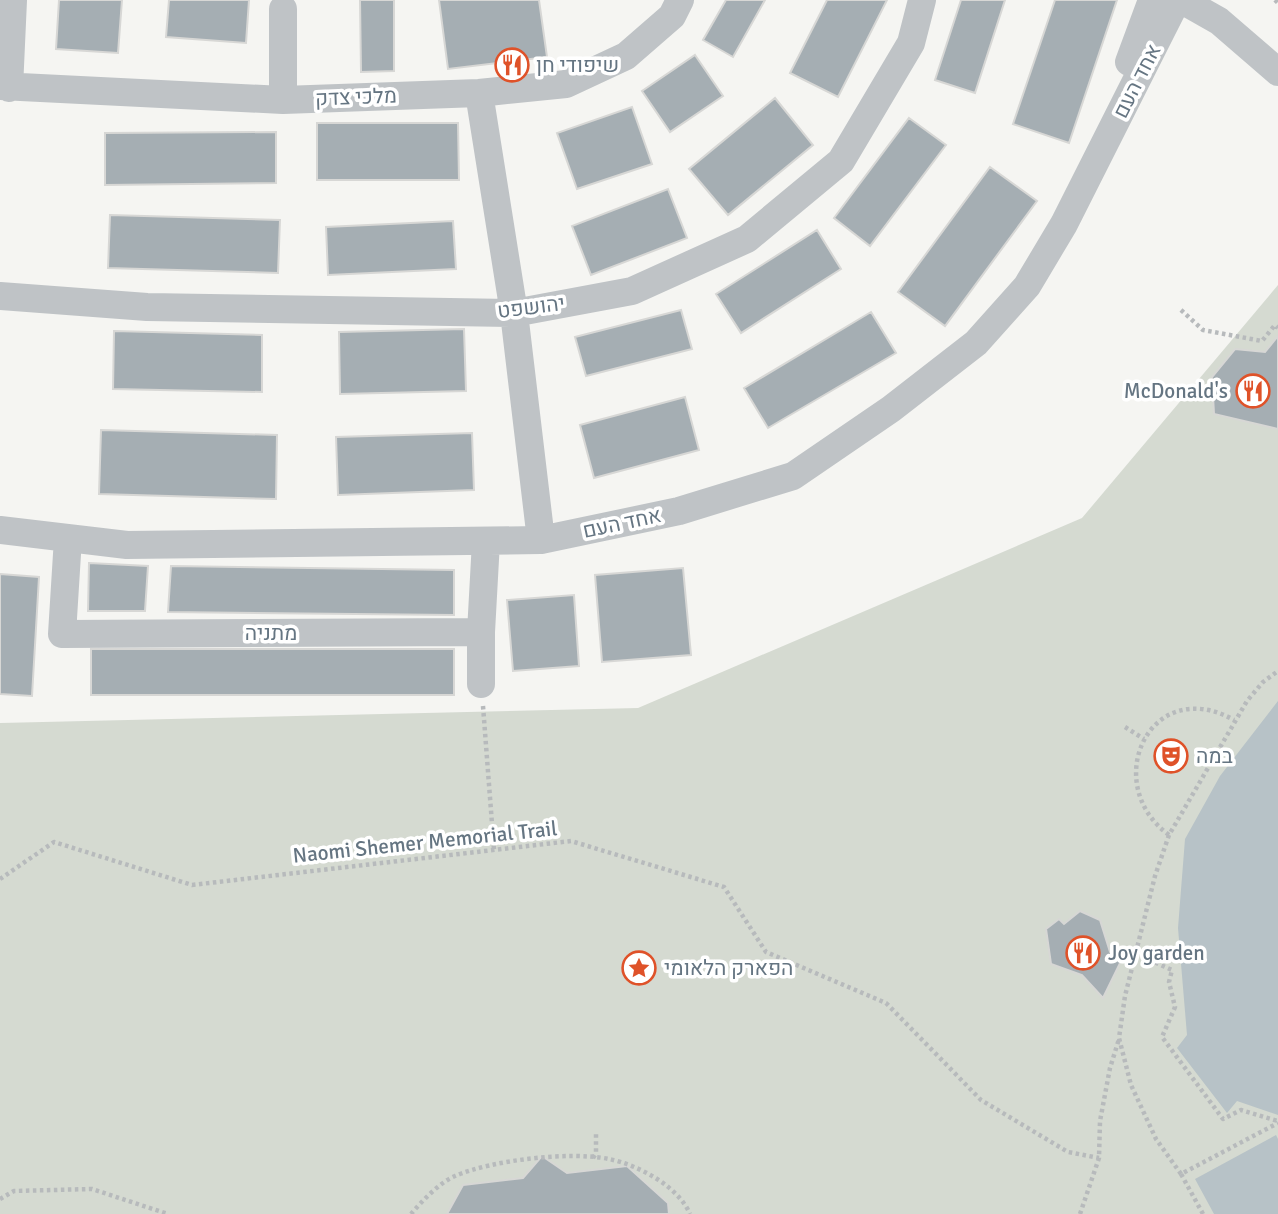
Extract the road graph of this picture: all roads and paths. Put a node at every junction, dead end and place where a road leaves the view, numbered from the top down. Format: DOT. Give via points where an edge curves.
graph roads {
  1 [pos="13,0"];
  2 [pos="680,0"];
  3 [pos="922,0"];
  4 [pos="1152,0"];
  5 [pos="1180,0"];
  6 [pos="283,9"];
  7 [pos="1278,72"];
  8 [pos="5,87"];
  9 [pos="479,93"];
  10 [pos="283,100"];
  11 [pos="1096,160"];
  12 [pos="0,296"];
  13 [pos="1181,310"];
  14 [pos="514,313"];
  15 [pos="1278,328"];
  16 [pos="0,530"];
  17 [pos="68,538"];
  18 [pos="541,540"];
  19 [pos="486,541"];
  20 [pos="481,632"];
  21 [pos="1278,671"];
  22 [pos="481,684"];
  23 [pos="1234,720"];
  24 [pos="1125,727"];
  25 [pos="1144,738"];
  26 [pos="1169,835"];
  27 [pos="494,850"];
  28 [pos="0,879"];
  29 [pos="1136,954"];
  30 [pos="1119,1038"];
  31 [pos="1278,1122"];
  32 [pos="596,1131"];
  33 [pos="593,1158"];
  34 [pos="1099,1158"];
  35 [pos="1181,1174"];
  36 [pos="0,1199"];
  37 [pos="168,1214"];
  38 [pos="411,1214"];
  39 [pos="690,1214"];
  40 [pos="1080,1214"];
  41 [pos="1203,1214"];
  1 -- 8 [label="street"];
  2 -- 9 [label="street, מלכי צדק" via="672,16 626,56 566,84"];
  3 -- 14 [label="street, יהושפט" via="911,43 841,161 747,239 632,291"];
  4 -- 11 [label="street, אחד העם"];
  5 -- 7 [label="street" via="1219,21"];
  5 -- 11 [label="street, אחד העם"];
  6 -- 10 [label="street"];
  8 -- 10 [label="street, מלכי צדק"];
  9 -- 10 [label="street, מלכי צדק"];
  9 -- 14 [label="street"];
  11 -- 18 [label="street, אחד העם" via="1027,286 976,343 891,409 793,476 679,511"];
  12 -- 14 [label="street, יהושפט" via="147,307"];
  13 -- 15 [label="path" via="1203,330 1262,341 1275,325"];
  14 -- 18 [label="street"];
  16 -- 17 [label="street, אחד העם"];
  17 -- 19 [label="street, אחד העם" via="127,544"];
  17 -- 20 [label="street, מתניה" via="61,634"];
  18 -- 19 [label="street, אחד העם"];
  19 -- 20 [label="street"];
  20 -- 22 [label="street"];
  21 -- 23 [label="path" via="1263,682"];
  22 -- 27 [label="path"];
  23 -- 25 [label="path" via="1211,709 1188,709 1167,716"];
  23 -- 26 [label="path"];
  24 -- 25 [label="path"];
  25 -- 26 [label="path" via="1137,758 1138,790 1149,816"];
  26 -- 29 [label="path"];
  27 -- 28 [label="path, Naomi Shemer Memorial Trail" via="192,884 54,842"];
  27 -- 34 [label="path, Naomi Shemer Memorial Trail" via="571,841 724,887 766,953 886,1003 981,1100 1068,1152"];
  29 -- 30 [label="path"];
  29 -- 31 [label="path" via="1171,970 1175,1007 1163,1037 1223,1119 1241,1110"];
  30 -- 34 [label="path" via="1100,1121"];
  30 -- 35 [label="path" via="1136,1096 1156,1139"];
  31 -- 35 [label="path"];
  32 -- 33 [label="path"];
  33 -- 38 [label="path" via="515,1161 453,1176"];
  33 -- 39 [label="path" via="636,1168 685,1201"];
  34 -- 40 [label="path"];
  35 -- 41 [label="path"];
  36 -- 37 [label="path" via="14,1191 92,1189"];
}
